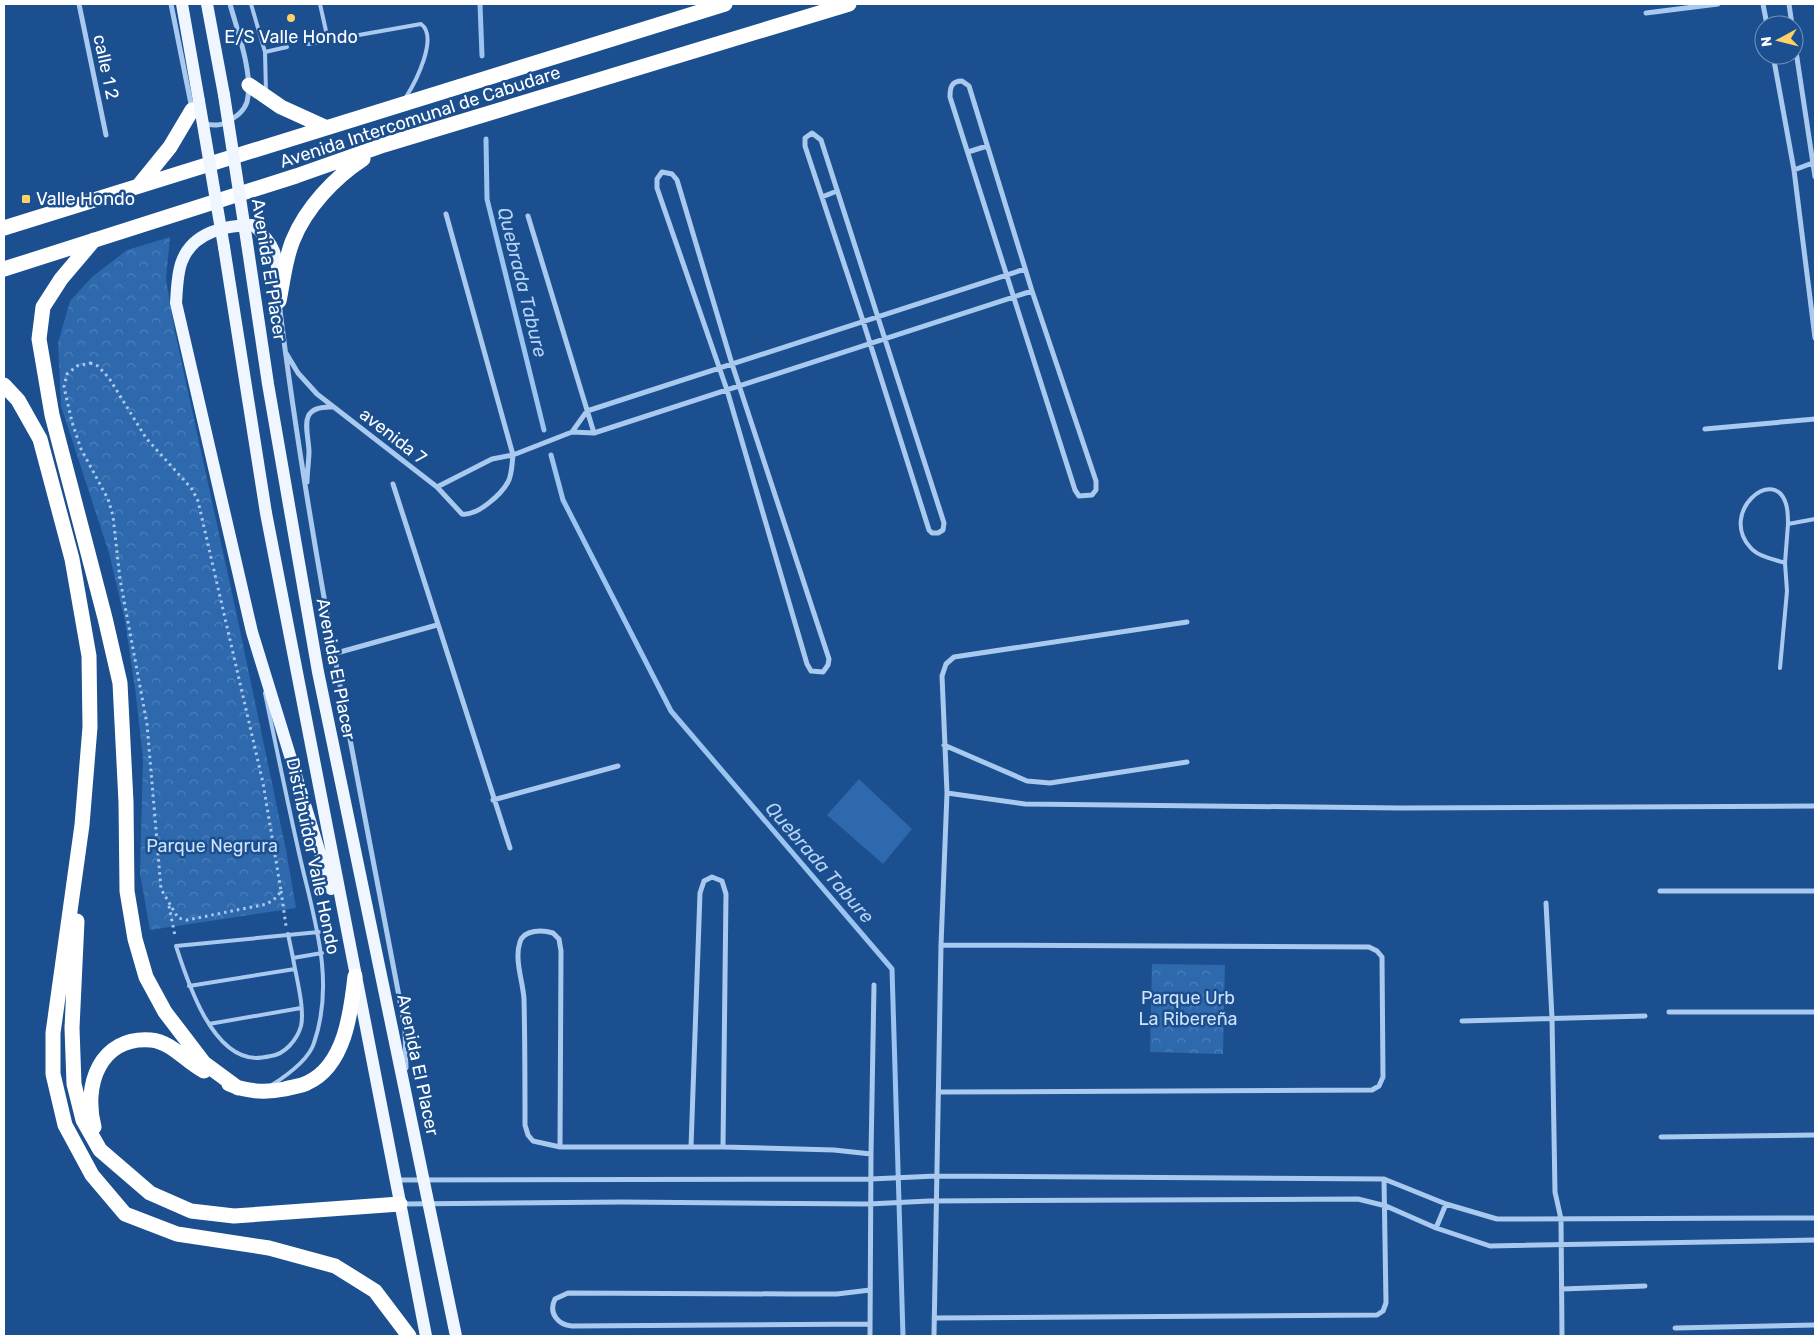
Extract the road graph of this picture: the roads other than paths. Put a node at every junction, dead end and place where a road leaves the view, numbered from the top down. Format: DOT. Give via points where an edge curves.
graph roads {
  1 [pos="79,4"];
  2 [pos="171,4"];
  3 [pos="182,4"];
  4 [pos="207,4"];
  5 [pos="230,4"];
  6 [pos="251,4"];
  7 [pos="320,4"];
  8 [pos="725,4"];
  9 [pos="849,4"];
  10 [pos="1718,4"];
  11 [pos="1646,13"];
  12 [pos="328,40"];
  13 [pos="308,44"];
  14 [pos="287,47"];
  15 [pos="265,52"];
  16 [pos="1775,65"];
  17 [pos="1798,65"];
  18 [pos="249,85"];
  19 [pos="266,98"];
  20 [pos="402,103"];
  21 [pos="196,105"];
  22 [pos="326,127"];
  23 [pos="106,135"];
  24 [pos="384,145"];
  25 [pos="987,146"];
  26 [pos="968,152"];
  27 [pos="1814,162"];
  28 [pos="1794,170"];
  29 [pos="1815,176"];
  30 [pos="139,185"];
  31 [pos="837,191"];
  32 [pos="822,197"];
  33 [pos="446,214"];
  34 [pos="528,216"];
  35 [pos="4,228"];
  36 [pos="94,240"];
  37 [pos="4,269"];
  38 [pos="1025,269"];
  39 [pos="1008,274"];
  40 [pos="1032,291"];
  41 [pos="1015,296"];
  42 [pos="279,301"];
  43 [pos="876,317"];
  44 [pos="863,321"];
  45 [pos="1815,338"];
  46 [pos="884,340"];
  47 [pos="871,344"];
  48 [pos="285,351"];
  49 [pos="732,364"];
  50 [pos="720,368"];
  51 [pos="4,385"];
  52 [pos="739,386"];
  53 [pos="727,390"];
  54 [pos="333,406"];
  55 [pos="587,412"];
  56 [pos="1815,419"];
  57 [pos="1705,430"];
  58 [pos="572,432"];
  59 [pos="594,433"];
  60 [pos="513,455"];
  61 [pos="393,484"];
  62 [pos="437,487"];
  63 [pos="306,492"];
  64 [pos="1815,520"];
  65 [pos="1788,524"];
  66 [pos="1785,563"];
  67 [pos="1187,622"];
  68 [pos="437,625"];
  69 [pos="252,632"];
  70 [pos="333,654"];
  71 [pos="1780,668"];
  72 [pos="944,745"];
  73 [pos="1187,762"];
  74 [pos="618,766"];
  75 [pos="947,793"];
  76 [pos="493,800"];
  77 [pos="1815,806"];
  78 [pos="82,825"];
  79 [pos="510,848"];
  80 [pos="1660,891"];
  81 [pos="1815,891"];
  82 [pos="1546,902"];
  83 [pos="318,932"];
  84 [pos="288,934"];
  85 [pos="347,938"];
  86 [pos="942,945"];
  87 [pos="322,953"];
  88 [pos="293,958"];
  89 [pos="295,969"];
  90 [pos="355,976"];
  91 [pos="874,985"];
  92 [pos="189,986"];
  93 [pos="301,1008"];
  94 [pos="1669,1012"];
  95 [pos="1815,1012"];
  96 [pos="1645,1016"];
  97 [pos="1552,1018"];
  98 [pos="1462,1021"];
  99 [pos="208,1024"];
  100 [pos="238,1088"];
  101 [pos="261,1092"];
  102 [pos="940,1092"];
  103 [pos="406,1093"];
  104 [pos="1815,1136"];
  105 [pos="1661,1137"];
  106 [pos="560,1147"];
  107 [pos="691,1147"];
  108 [pos="723,1147"];
  109 [pos="100,1150"];
  110 [pos="871,1154"];
  111 [pos="933,1176"];
  112 [pos="424,1178"];
  113 [pos="1384,1179"];
  114 [pos="396,1180"];
  115 [pos="871,1180"];
  116 [pos="936,1202"];
  117 [pos="400,1204"];
  118 [pos="429,1204"];
  119 [pos="869,1204"];
  120 [pos="1446,1204"];
  121 [pos="1386,1206"];
  122 [pos="1815,1218"];
  123 [pos="1561,1219"];
  124 [pos="1436,1228"];
  125 [pos="1815,1240"];
  126 [pos="1562,1243"];
  127 [pos="1645,1286"];
  128 [pos="1562,1289"];
  129 [pos="870,1290"];
  130 [pos="934,1318"];
  131 [pos="870,1324"];
  132 [pos="1815,1325"];
  133 [pos="1675,1328"];
  134 [pos="409,1336"];
  135 [pos="426,1336"];
  136 [pos="456,1336"];
  137 [pos="870,1336"];
  138 [pos="934,1336"];
  139 [pos="1562,1336"];
  1 -- 23 [label="street, calle 1 2"];
  2 -- 21 [label="street"];
  3 -- 21 [label="main road"];
  4 -- 103 [label="main road, Avenida El Placer, bridge" via="318,672"];
  5 -- 18 [label="street"];
  6 -- 15 [label="lane"];
  7 -- 12 [label="lane"];
  8 -- 20 [label="highway, Avenida Intercomunal de Cabudare"];
  9 -- 24 [label="highway, Avenida Intercomunal de Cabudare"];
  10 -- 11 [label="street"];
  12 -- 13 [label="lane"];
  12 -- 20 [label="lane" via="418,23 424,26 428,42 425,57"];
  14 -- 15 [label="lane"];
  15 -- 19 [label="lane"];
  16 -- 28 [label="street"];
  17 -- 27 [label="street"];
  18 -- 19 [label="highway"];
  18 -- 21 [label="street" via="247,103 240,114 225,124 200,121"];
  19 -- 22 [label="highway"];
  20 -- 22 [label="highway, Avenida Intercomunal de Cabudare"];
  21 -- 30 [label="highway" via="170,147"];
  21 -- 85 [label="main road, bridge" via="224,247 266,513"];
  22 -- 30 [label="highway, Avenida Intercomunal de Cabudare"];
  24 -- 36 [label="highway, Avenida Intercomunal de Cabudare"];
  24 -- 42 [label="highway" via="347,170 316,202 293,240"];
  25 -- 26 [label="street"];
  25 -- 26 [label="street" via="969,86 958,81 950,89 950,97"];
  25 -- 38 [label="street"];
  26 -- 39 [label="street"];
  27 -- 28 [label="street"];
  27 -- 29 [label="street"];
  28 -- 45 [label="street"];
  30 -- 35 [label="highway, Avenida Intercomunal de Cabudare"];
  31 -- 32 [label="street"];
  31 -- 32 [label="street" via="821,140 812,132 805,138 804,146"];
  31 -- 43 [label="street"];
  32 -- 44 [label="street"];
  33 -- 60 [label="street"];
  34 -- 55 [label="street"];
  36 -- 37 [label="highway, Avenida Intercomunal de Cabudare"];
  36 -- 100 [label="highway" via="61,279 44,307 39,338 52,415 120,683 128,891 135,939 146,977 165,1012 204,1063"];
  38 -- 39 [label="street"];
  38 -- 40 [label="street"];
  39 -- 41 [label="street"];
  39 -- 43 [label="street"];
  40 -- 41 [label="street"];
  40 -- 41 [label="street" via="1096,481 1096,490 1092,494 1079,496 1075,490"];
  41 -- 46 [label="street"];
  42 -- 48 [label="street"];
  42 -- 69 [label="main road" via="277,262 269,239 253,224 231,225 198,238 182,260 176,303"];
  43 -- 44 [label="street"];
  43 -- 46 [label="street"];
  44 -- 47 [label="street"];
  44 -- 49 [label="street"];
  46 -- 47 [label="street"];
  46 -- 47 [label="street" via="944,523 943,530 938,533 929,530"];
  47 -- 52 [label="street"];
  48 -- 54 [label="street, avenida 7" via="298,373"];
  48 -- 63 [label="street"];
  49 -- 50 [label="street"];
  49 -- 50 [label="street" via="677,180 672,174 662,172 656,179 656,188"];
  49 -- 52 [label="street"];
  50 -- 53 [label="street"];
  50 -- 55 [label="street"];
  51 -- 78 [label="highway" via="18,400 40,439 72,559 89,656 90,727"];
  52 -- 53 [label="street"];
  52 -- 53 [label="street" via="829,660 823,672 811,671 807,664"];
  53 -- 59 [label="street"];
  54 -- 62 [label="street, avenida 7"];
  54 -- 63 [label="street" via="317,408 305,425 309,450"];
  55 -- 58 [label="street"];
  55 -- 59 [label="street"];
  56 -- 57 [label="street"];
  58 -- 59 [label="street"];
  58 -- 60 [label="street"];
  60 -- 62 [label="street" via="492,459"];
  60 -- 62 [label="street, avenida 7" via="508,482 475,513 462,514"];
  61 -- 68 [label="street"];
  63 -- 70 [label="street"];
  64 -- 65 [label="lane"];
  65 -- 66 [label="lane"];
  65 -- 66 [label="lane" via="1786,504 1781,494 1763,490 1746,503 1741,523 1750,548"];
  66 -- 71 [label="lane" via="1787,590"];
  67 -- 72 [label="street" via="954,657 946,664 942,676"];
  68 -- 70 [label="street"];
  68 -- 76 [label="street"];
  69 -- 83 [label="lane, Distribuidor Valle Hondo"];
  69 -- 85 [label="main road"];
  70 -- 103 [label="street" via="405,1028"];
  72 -- 73 [label="street" via="1027,780 1050,783"];
  72 -- 75 [label="street"];
  74 -- 76 [label="street"];
  75 -- 77 [label="street" via="1025,804 1400,808"];
  75 -- 86 [label="street"];
  76 -- 79 [label="street"];
  78 -- 109 [label="highway" via="72,1028 74,1084 83,1120"];
  78 -- 134 [label="highway" via="53,1033 54,1074 65,1125 92,1175 125,1214 142,1221 177,1234 269,1248 335,1266 375,1291"];
  80 -- 81 [label="street"];
  82 -- 97 [label="street"];
  83 -- 84 [label="lane"];
  83 -- 87 [label="lane, Distribuidor Valle Hondo"];
  84 -- 88 [label="lane"];
  84 -- 92 [label="lane" via="176,946"];
  85 -- 90 [label="main road"];
  86 -- 102 [label="street"];
  86 -- 102 [label="street" via="1369,947 1382,958 1383,1077 1379,1086 1372,1090"];
  87 -- 88 [label="lane"];
  87 -- 101 [label="lane, Distribuidor Valle Hondo" via="324,1005 314,1045 290,1074"];
  88 -- 89 [label="lane"];
  89 -- 92 [label="lane"];
  89 -- 93 [label="lane"];
  90 -- 101 [label="highway" via="351,1011 330,1065 307,1084"];
  90 -- 114 [label="main road"];
  91 -- 110 [label="street"];
  92 -- 99 [label="lane"];
  93 -- 99 [label="lane"];
  93 -- 99 [label="lane" via="301,1025 293,1043 278,1055 246,1056 228,1047"];
  94 -- 95 [label="street"];
  96 -- 97 [label="street"];
  97 -- 98 [label="street"];
  97 -- 123 [label="street" via="1555,1192"];
  100 -- 101 [label="highway"];
  100 -- 109 [label="highway" via="196,1067 169,1045 151,1040 125,1044 107,1054 97,1068 91,1088 91,1116"];
  102 -- 111 [label="street"];
  103 -- 112 [label="main road, Avenida El Placer"];
  104 -- 105 [label="street"];
  106 -- 106 [label="street" via="533,1141 525,1126 524,997 519,949 525,934 534,931 553,933 559,940 561,951"];
  106 -- 107 [label="street"];
  107 -- 108 [label="street"];
  107 -- 108 [label="street" via="700,893 704,881 712,877 722,881 726,894"];
  108 -- 110 [label="street"];
  109 -- 117 [label="highway" via="150,1193 191,1211 234,1216"];
  110 -- 115 [label="street"];
  111 -- 113 [label="street"];
  111 -- 115 [label="street"];
  111 -- 116 [label="street"];
  112 -- 114 [label="street"];
  112 -- 115 [label="street"];
  112 -- 118 [label="main road, Avenida El Placer"];
  113 -- 120 [label="street"];
  113 -- 121 [label="street"];
  114 -- 117 [label="main road"];
  115 -- 119 [label="street"];
  116 -- 119 [label="street"];
  116 -- 121 [label="street" via="1358,1199"];
  116 -- 130 [label="street"];
  117 -- 118 [label="street"];
  117 -- 135 [label="main road"];
  118 -- 119 [label="street"];
  118 -- 136 [label="main road, Avenida El Placer"];
  119 -- 129 [label="street"];
  120 -- 123 [label="street" via="1497,1219"];
  120 -- 124 [label="street"];
  121 -- 124 [label="street"];
  121 -- 130 [label="street" via="1386,1303 1377,1315"];
  122 -- 123 [label="street"];
  123 -- 126 [label="street"];
  124 -- 126 [label="street" via="1490,1246"];
  125 -- 126 [label="street"];
  126 -- 128 [label="street"];
  127 -- 128 [label="street"];
  128 -- 139 [label="street"];
  129 -- 131 [label="street"];
  129 -- 131 [label="street" via="837,1294 568,1293 555,1298 552,1303 554,1317 572,1326"];
  130 -- 138 [label="street"];
  131 -- 137 [label="street"];
  132 -- 133 [label="street"];
}
